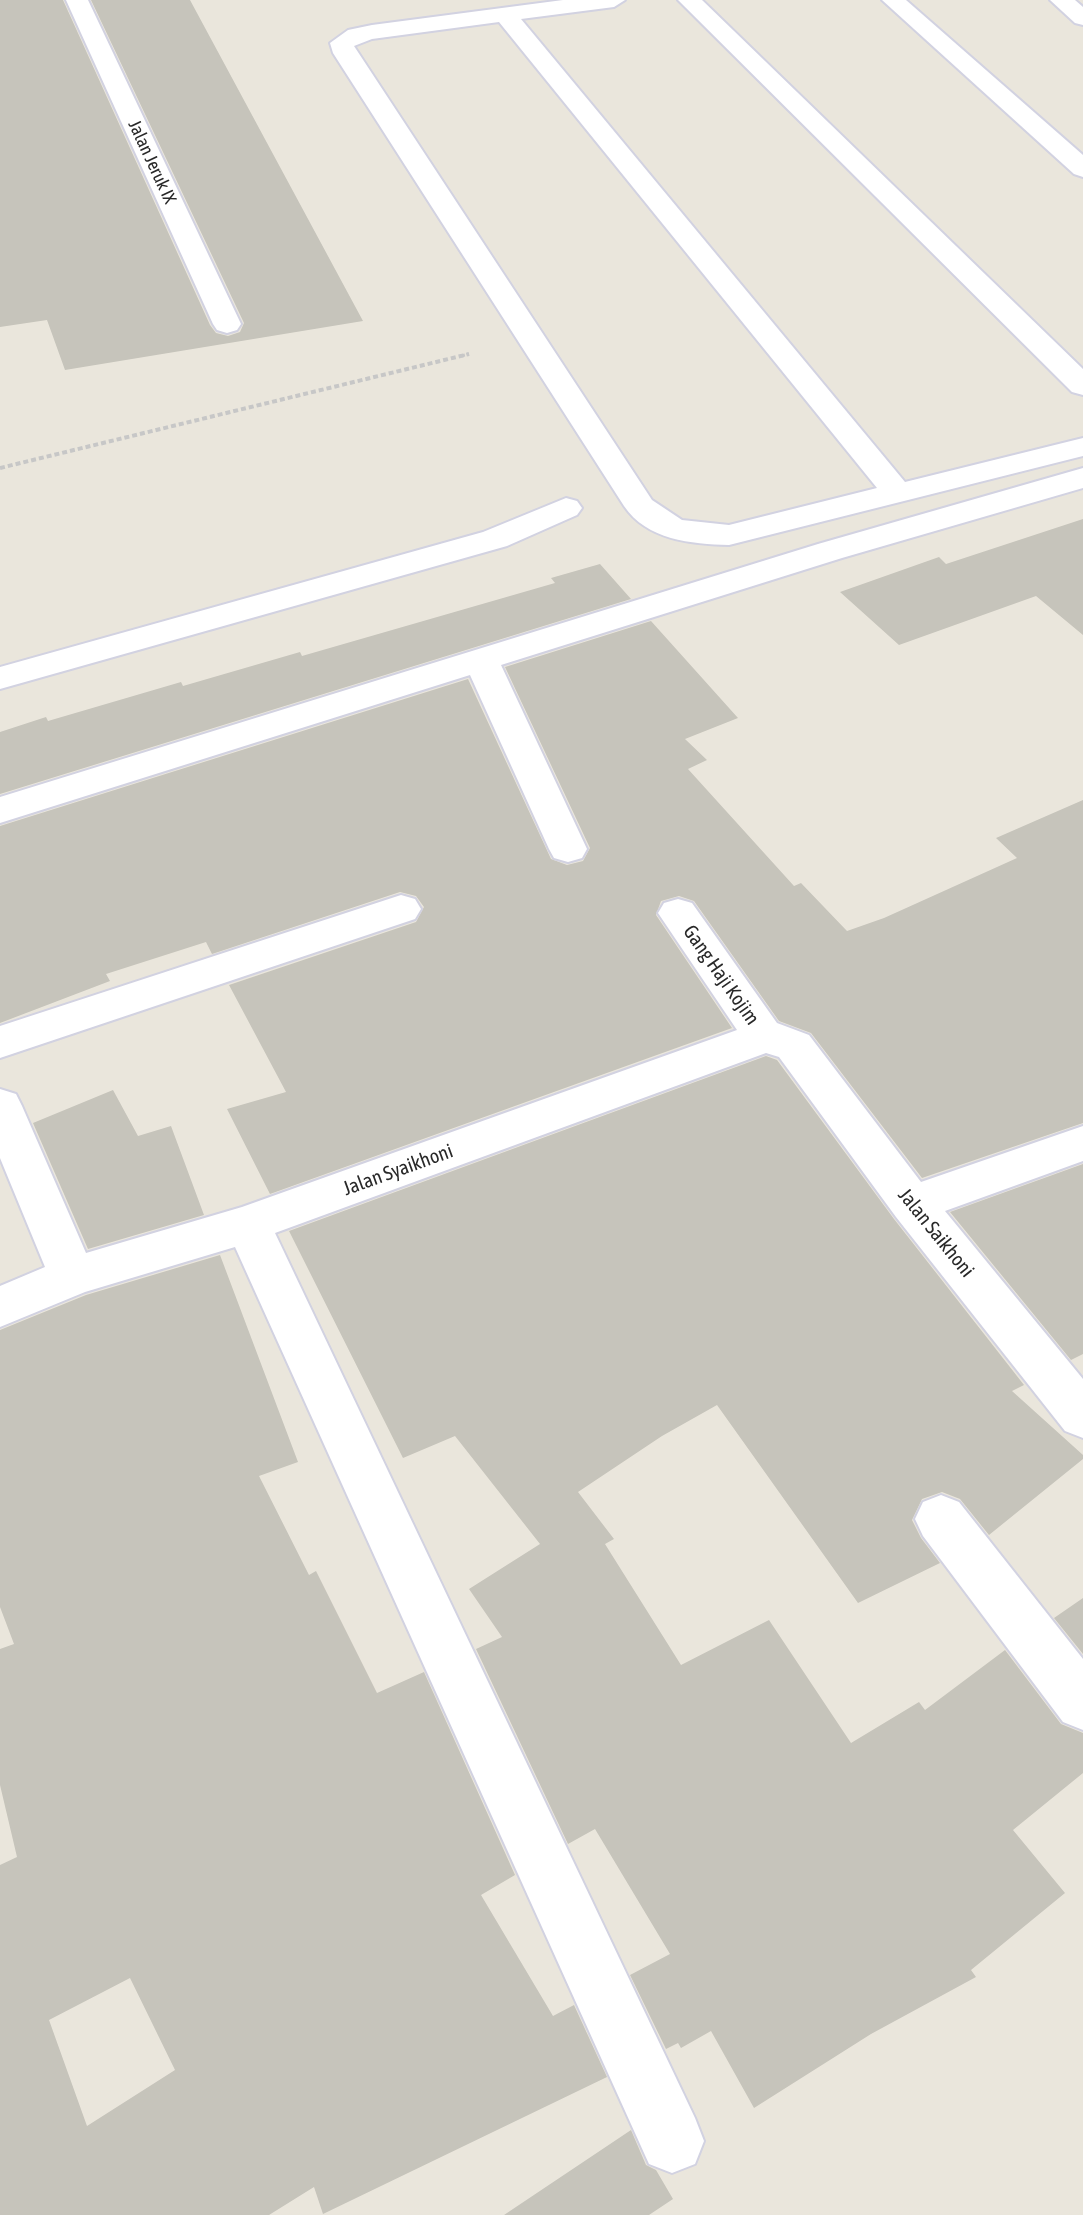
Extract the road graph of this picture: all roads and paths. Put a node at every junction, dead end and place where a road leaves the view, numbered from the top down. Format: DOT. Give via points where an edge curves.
graph roads {
  1 [pos="77,0"];
  2 [pos="614,0"];
  3 [pos="689,0"];
  4 [pos="893,0"];
  5 [pos="1061,0"];
  6 [pos="505,14"];
  7 [pos="1083,18"];
  8 [pos="1083,169"];
  9 [pos="227,324"];
  10 [pos="469,354"];
  11 [pos="1083,386"];
  12 [pos="1083,447"];
  13 [pos="0,468"];
  14 [pos="1083,478"];
  15 [pos="898,493"];
  16 [pos="566,508"];
  17 [pos="481,660"];
  18 [pos="0,678"];
  19 [pos="0,810"];
  20 [pos="568,849"];
  21 [pos="401,909"];
  22 [pos="678,913"];
  23 [pos="0,1042"];
  24 [pos="779,1042"];
  25 [pos="0,1106"];
  26 [pos="1083,1143"];
  27 [pos="912,1204"];
  28 [pos="248,1224"];
  29 [pos="73,1276"];
  30 [pos="0,1307"];
  31 [pos="1083,1416"];
  32 [pos="941,1519"];
  33 [pos="1083,1703"];
  34 [pos="672,2141"];
  1 -- 9 [label="street, Jalan Jeruk IX"];
  2 -- 6 [label="street"];
  3 -- 11 [label="street"];
  4 -- 8 [label="street"];
  5 -- 7 [label="street"];
  6 -- 15 [label="street"];
  6 -- 15 [label="street" via="372,32 342,43 640,506 671,529 729,535"];
  10 -- 13 [label="path"];
  12 -- 15 [label="street"];
  14 -- 17 [label="street"];
  16 -- 18 [label="street" via="509,535"];
  17 -- 19 [label="street"];
  17 -- 20 [label="street"];
  21 -- 23 [label="street"];
  22 -- 24 [label="street, Gang Haji Kojim"];
  24 -- 27 [label="street, Jalan Saikhoni"];
  24 -- 28 [label="street, Jalan Syaikhoni"];
  25 -- 29 [label="street"];
  26 -- 27 [label="street"];
  27 -- 31 [label="street, Jalan Saikhoni"];
  28 -- 29 [label="street, Jalan Syaikhoni"];
  28 -- 34 [label="street"];
  29 -- 30 [label="street, Jalan Syaikhoni"];
  32 -- 33 [label="street"];
}
